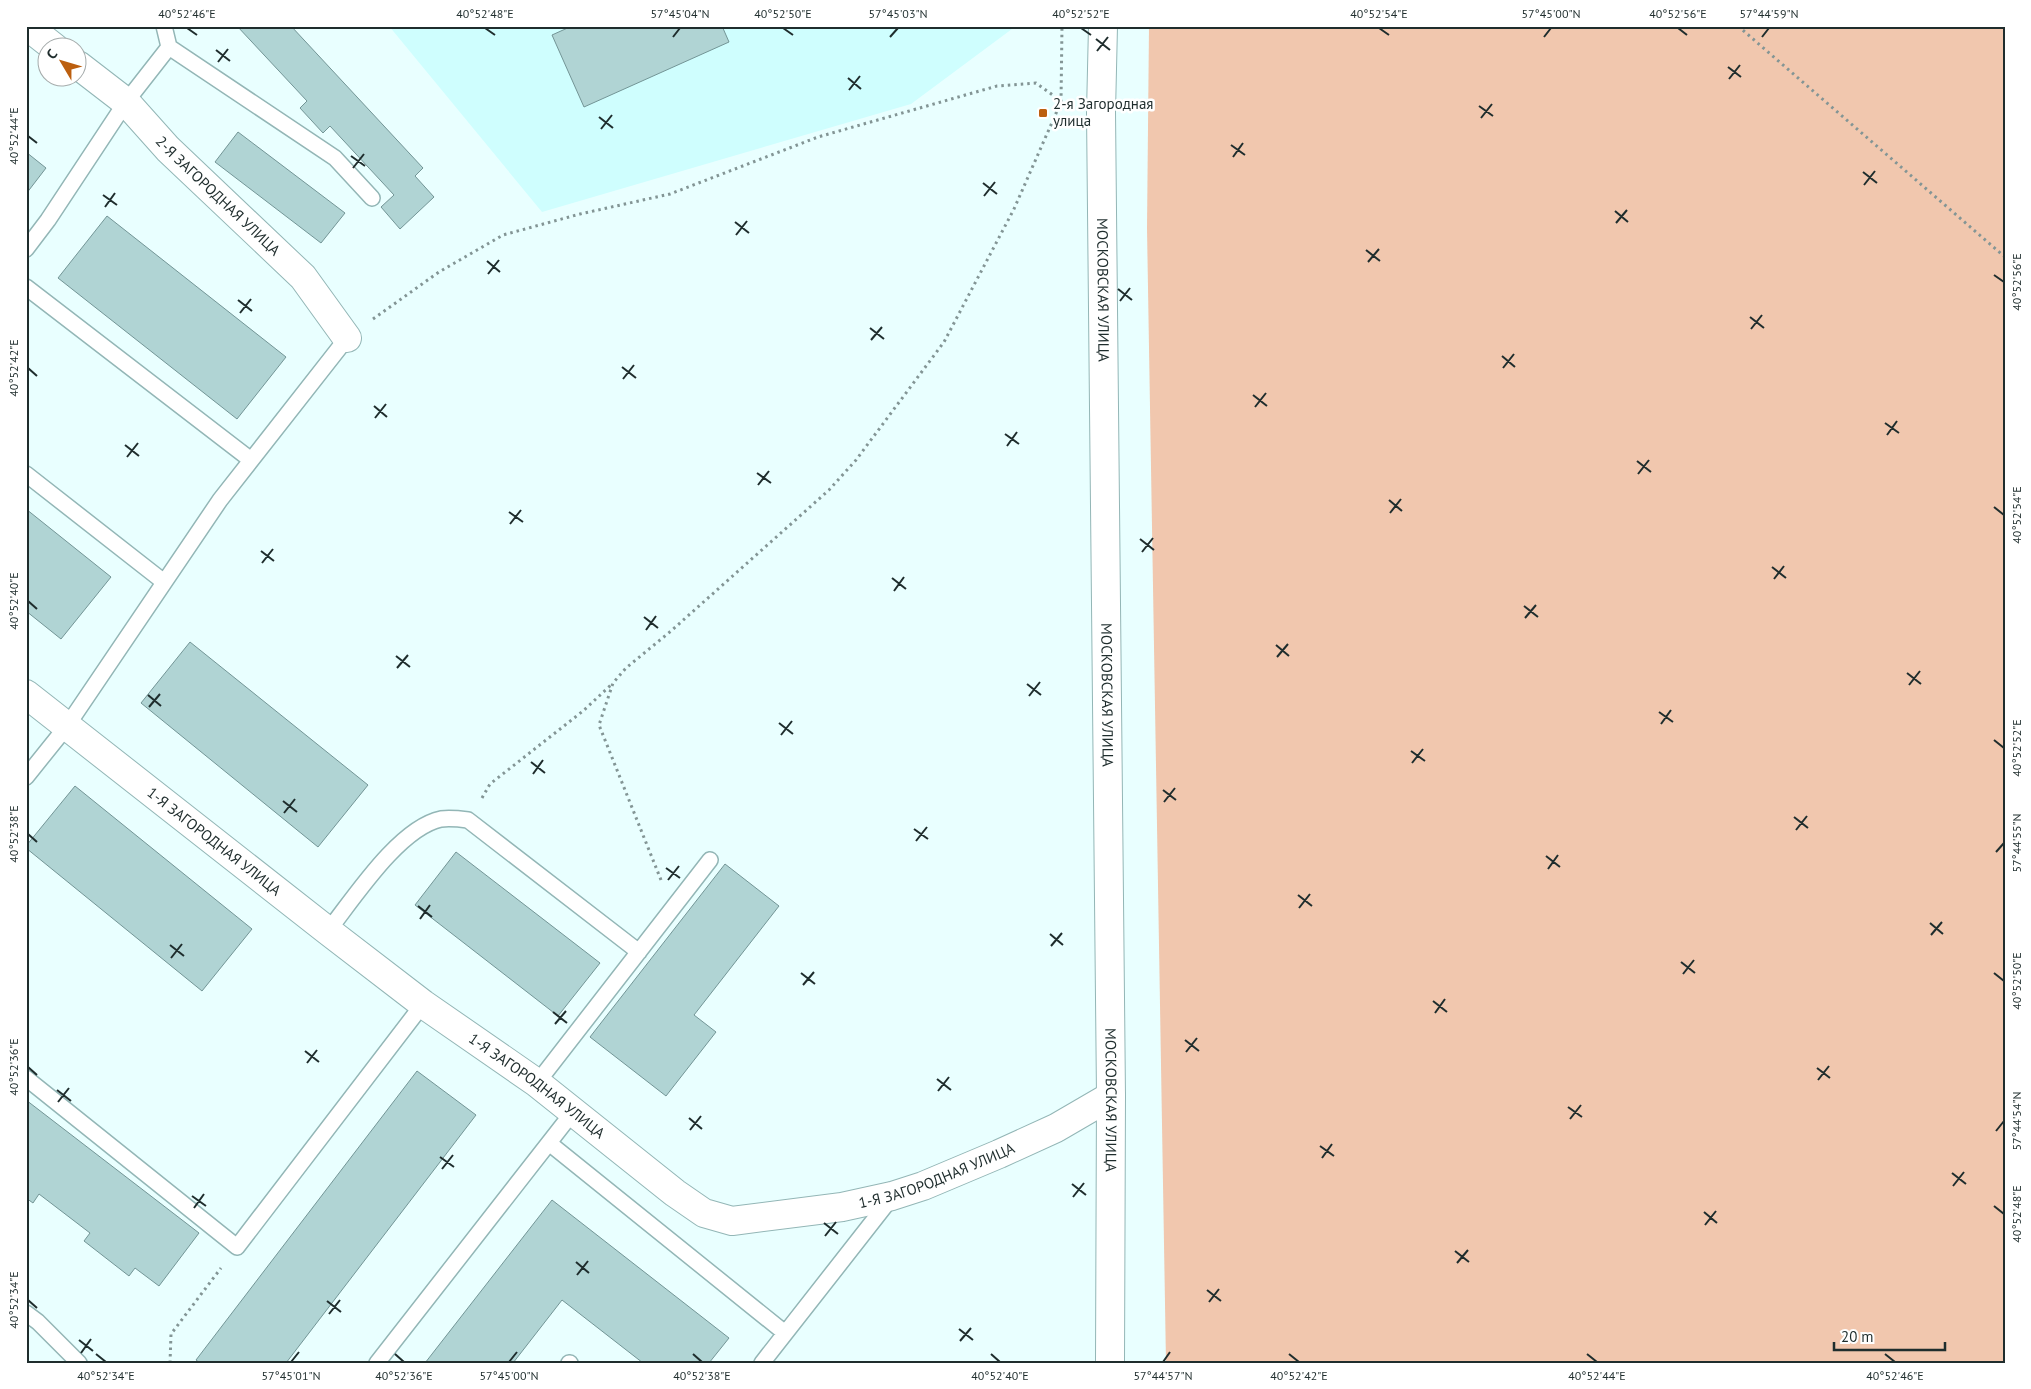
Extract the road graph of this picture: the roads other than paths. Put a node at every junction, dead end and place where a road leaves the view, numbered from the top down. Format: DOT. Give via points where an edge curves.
graph roads {
  1 [pos="27,26"];
  2 [pos="164,26"];
  3 [pos="1103,26"];
  4 [pos="42,38"];
  5 [pos="169,47"];
  6 [pos="88,73"];
  7 [pos="126,102"];
  8 [pos="372,198"];
  9 [pos="26,249"];
  10 [pos="26,286"];
  11 [pos="347,338"];
  12 [pos="251,460"];
  13 [pos="26,474"];
  14 [pos="164,582"];
  15 [pos="26,694"];
  16 [pos="67,726"];
  17 [pos="26,777"];
  18 [pos="710,860"];
  19 [pos="328,931"];
  20 [pos="640,952"];
  21 [pos="424,1004"];
  22 [pos="26,1078"];
  23 [pos="537,1083"];
  24 [pos="1111,1096"];
  25 [pos="573,1112"];
  26 [pos="549,1143"];
  27 [pos="892,1196"];
  28 [pos="26,1313"];
  29 [pos="785,1333"];
  30 [pos="79,1363"];
  31 [pos="377,1363"];
  32 [pos="762,1363"];
  33 [pos="1110,1363"];
  1 -- 4 [label="street"];
  2 -- 5 [label="lane"];
  3 -- 24 [label="street, МОСКОВСКАЯ УЛИЦА" via="1101,112"];
  5 -- 7 [label="lane"];
  5 -- 8 [label="lane" via="335,158"];
  6 -- 7 [label="street, 2-Я ЗАГОРОДНАЯ УЛИЦА"];
  7 -- 9 [label="lane"];
  7 -- 11 [label="street, 2-Я ЗАГОРОДНАЯ УЛИЦА" via="168,149 303,277"];
  10 -- 12 [label="lane"];
  11 -- 12 [label="lane"];
  12 -- 14 [label="lane"];
  13 -- 14 [label="lane"];
  14 -- 16 [label="lane"];
  15 -- 16 [label="street, 1-Я ЗАГОРОДНАЯ УЛИЦА"];
  16 -- 17 [label="lane"];
  16 -- 19 [label="street, 1-Я ЗАГОРОДНАЯ УЛИЦА"];
  18 -- 20 [label="lane"];
  19 -- 20 [label="lane" via="385,858 414,832 441,819 468,820"];
  19 -- 21 [label="street, 1-Я ЗАГОРОДНАЯ УЛИЦА"];
  20 -- 23 [label="lane"];
  21 -- 22 [label="lane" via="237,1247"];
  21 -- 23 [label="street, 1-Я ЗАГОРОДНАЯ УЛИЦА"];
  23 -- 25 [label="street, 1-Я ЗАГОРОДНАЯ УЛИЦА"];
  24 -- 27 [label="street, 1-Я ЗАГОРОДНАЯ УЛИЦА" via="1056,1128 923,1186"];
  24 -- 33 [label="street, МОСКОВСКАЯ УЛИЦА"];
  25 -- 26 [label="lane"];
  25 -- 27 [label="street, 1-Я ЗАГОРОДНАЯ УЛИЦА" via="675,1194 704,1213 732,1221 842,1207"];
  26 -- 29 [label="lane"];
  26 -- 31 [label="lane"];
  27 -- 29 [label="lane"];
  28 -- 30 [label="lane"];
  29 -- 32 [label="lane"];
}
